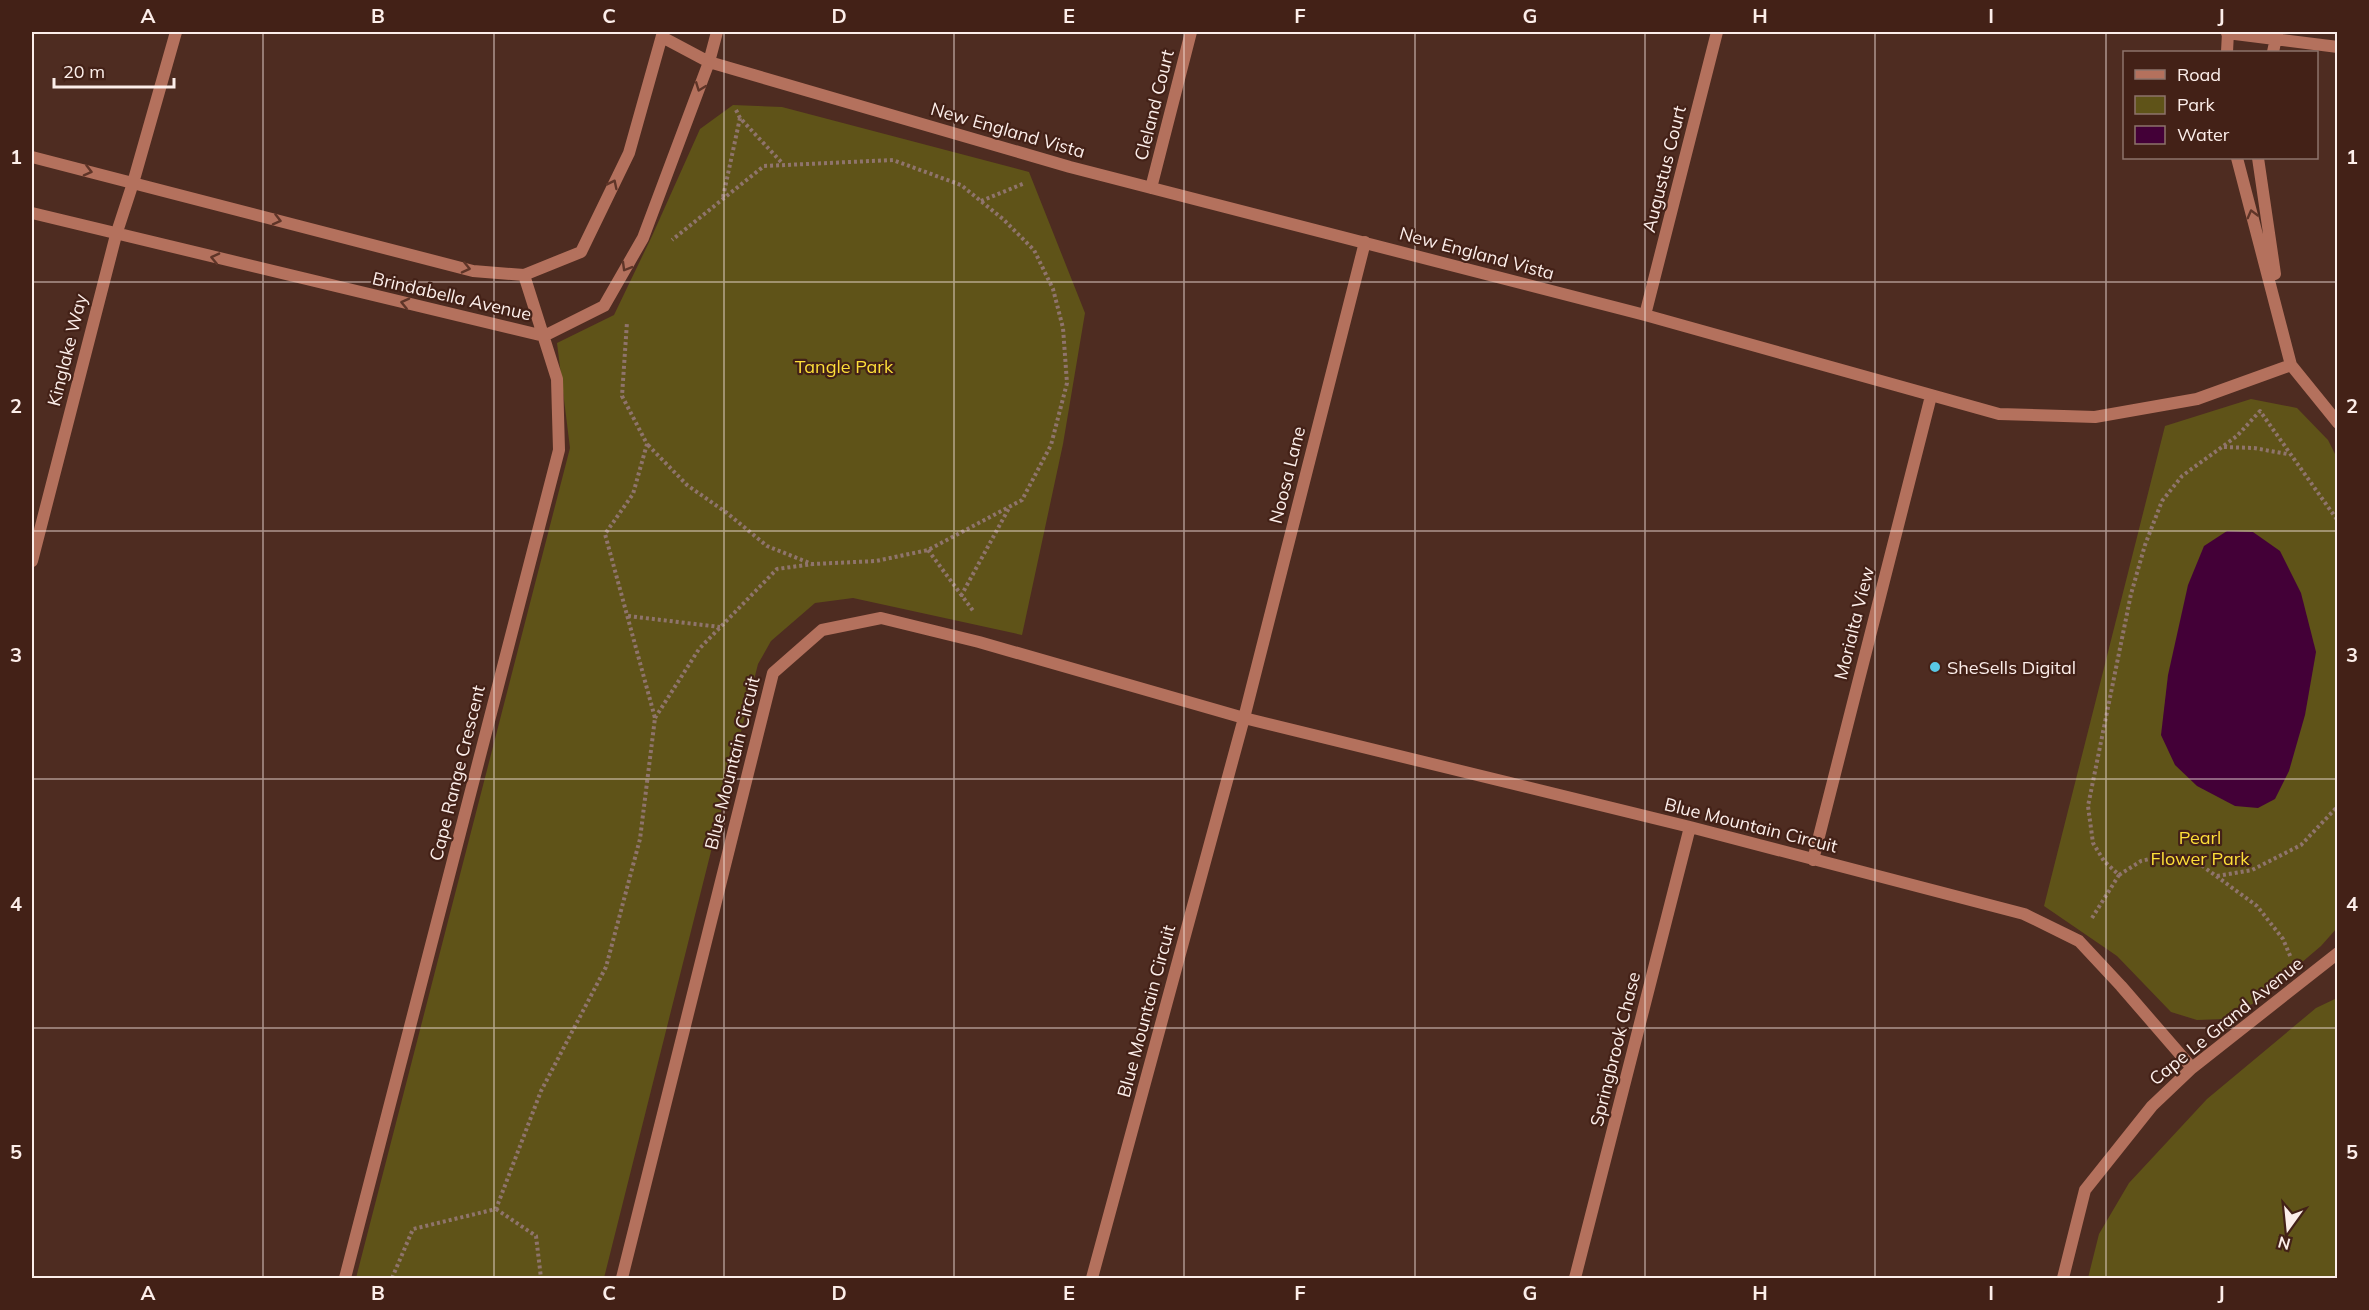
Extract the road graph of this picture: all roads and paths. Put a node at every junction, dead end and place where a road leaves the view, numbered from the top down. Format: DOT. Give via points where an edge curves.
graph roads {
  1 [pos="176,32"];
  2 [pos="717,32"];
  3 [pos="1191,32"];
  4 [pos="1717,32"];
  5 [pos="2228,32"];
  6 [pos="663,34"];
  7 [pos="2276,35"];
  8 [pos="2337,47"];
  9 [pos="2227,51"];
  10 [pos="2273,51"];
  11 [pos="709,62"];
  12 [pos="736,110"];
  13 [pos="740,118"];
  14 [pos="32,157"];
  15 [pos="2237,159"];
  16 [pos="2258,159"];
  17 [pos="783,165"];
  18 [pos="133,183"];
  19 [pos="1025,183"];
  20 [pos="1151,188"];
  21 [pos="723,198"];
  22 [pos="981,201"];
  23 [pos="32,213"];
  24 [pos="116,235"];
  25 [pos="670,242"];
  26 [pos="1365,242"];
  27 [pos="524,275"];
  28 [pos="1645,315"];
  29 [pos="627,320"];
  30 [pos="2284,332"];
  31 [pos="544,336"];
  32 [pos="2291,365"];
  33 [pos="1931,396"];
  34 [pos="2337,423"];
  35 [pos="647,444"];
  36 [pos="2223,447"];
  37 [pos="2288,454"];
  38 [pos="1009,507"];
  39 [pos="2337,521"];
  40 [pos="928,550"];
  41 [pos="32,561"];
  42 [pos="813,564"];
  43 [pos="961,596"];
  44 [pos="628,616"];
  45 [pos="981,621"];
  46 [pos="721,627"];
  47 [pos="655,718"];
  48 [pos="1244,718"];
  49 [pos="2337,806"];
  50 [pos="1690,827"];
  51 [pos="1813,860"];
  52 [pos="2119,875"];
  53 [pos="2217,876"];
  54 [pos="2090,921"];
  55 [pos="2337,953"];
  56 [pos="2291,959"];
  57 [pos="2192,1068"];
  58 [pos="496,1209"];
  59 [pos="345,1278"];
  60 [pos="392,1278"];
  61 [pos="541,1278"];
  62 [pos="622,1278"];
  63 [pos="1092,1278"];
  64 [pos="1575,1278"];
  65 [pos="2063,1278"];
  1 -- 18 [label="street, Kinglake Way"];
  2 -- 11 [label="street, Brindabella Avenue"];
  3 -- 20 [label="street, Cleland Court"];
  4 -- 28 [label="street, Augustus Court"];
  5 -- 7 [label="street"];
  5 -- 9 [label="street"];
  6 -- 11 [label="street, New England Vista"];
  27 -- 6 [label="street, Brindabella Avenue, one-way" via="581,252 628,153"];
  7 -- 8 [label="street"];
  7 -- 10 [label="street"];
  11 -- 20 [label="street, New England Vista"];
  11 -- 31 [label="street, Brindabella Avenue, one-way" via="643,238 604,306"];
  12 -- 13 [label="path"];
  13 -- 17 [label="path"];
  13 -- 21 [label="path"];
  14 -- 18 [label="street, Brindabella Avenue, one-way"];
  30 -- 15 [label="street, one-way"];
  16 -- 30 [label="street"];
  17 -- 21 [label="path" via="764,166"];
  17 -- 22 [label="path" via="893,160 961,185"];
  18 -- 24 [label="street, Kinglake Way"];
  18 -- 27 [label="street, Brindabella Avenue, one-way" via="473,271"];
  19 -- 22 [label="path"];
  20 -- 26 [label="street, New England Vista"];
  21 -- 25 [label="path"];
  22 -- 38 [label="path" via="1034,250 1053,289 1064,328 1067,383 1051,445 1022,500"];
  23 -- 24 [label="street, Brindabella Avenue"];
  31 -- 24 [label="street, Brindabella Avenue, one-way"];
  24 -- 41 [label="street, Kinglake Way"];
  26 -- 28 [label="street, New England Vista"];
  26 -- 48 [label="street, Noosa Lane"];
  27 -- 31 [label="street, Cape Range Crescent"];
  28 -- 33 [label="street, New England Vista"];
  29 -- 35 [label="path" via="622,396"];
  30 -- 32 [label="street"];
  31 -- 59 [label="street, Cape Range Crescent" via="557,380 559,450"];
  32 -- 33 [label="street, New England Vista" via="2197,399 2095,417 1999,414"];
  32 -- 34 [label="street"];
  33 -- 51 [label="street, Morialta View"];
  35 -- 42 [label="path" via="687,485 767,546"];
  35 -- 44 [label="path" via="633,494 604,534"];
  36 -- 37 [label="path" via="2254,447"];
  36 -- 37 [label="path" via="2260,411"];
  36 -- 52 [label="path" via="2182,476 2162,501 2131,594 2088,806 2093,843"];
  37 -- 39 [label="path"];
  38 -- 40 [label="path"];
  38 -- 43 [label="path"];
  40 -- 42 [label="path" via="876,561"];
  40 -- 43 [label="path"];
  42 -- 46 [label="path" via="777,569"];
  43 -- 45 [label="path"];
  44 -- 46 [label="path"];
  44 -- 47 [label="path"];
  46 -- 47 [label="path" via="699,649"];
  47 -- 58 [label="path" via="640,839 606,967 541,1091"];
  48 -- 50 [label="street, Blue Mountain Circuit"];
  48 -- 62 [label="street, Blue Mountain Circuit" via="980,642 881,618 822,630 772,673"];
  48 -- 63 [label="street, Blue Mountain Circuit"];
  49 -- 53 [label="path" via="2301,845 2252,870"];
  50 -- 51 [label="street, Blue Mountain Circuit"];
  50 -- 64 [label="street, Springbrook Chase"];
  51 -- 57 [label="street, Blue Mountain Circuit" via="2024,914 2079,941"];
  52 -- 53 [label="path" via="2141,861 2166,855 2193,859"];
  52 -- 54 [label="path"];
  53 -- 56 [label="path" via="2257,906 2283,939"];
  55 -- 57 [label="street, Cape Le Grand Avenue"];
  57 -- 65 [label="street, Cape Le Grand Avenue" via="2152,1106 2085,1190"];
  58 -- 60 [label="path" via="413,1229"];
  58 -- 61 [label="path" via="536,1236"];
}
